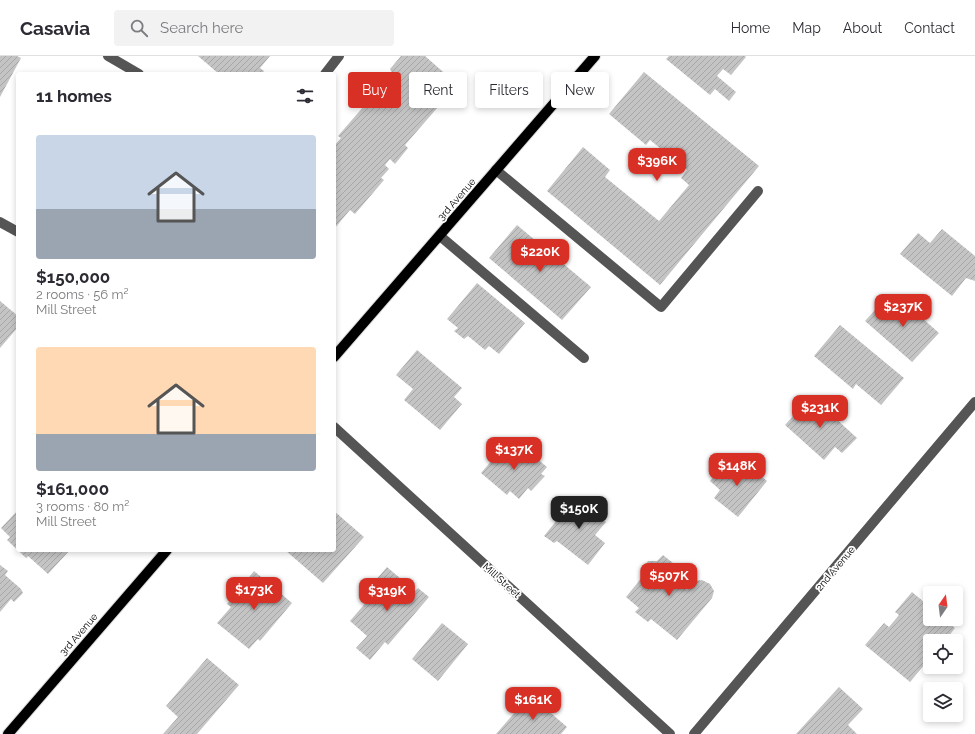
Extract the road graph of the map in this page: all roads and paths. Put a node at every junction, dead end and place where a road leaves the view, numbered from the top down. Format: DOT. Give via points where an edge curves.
graph roads {
  1 [pos="108,56"];
  2 [pos="339,56"];
  3 [pos="595,56"];
  4 [pos="136,72"];
  5 [pos="326,72"];
  6 [pos="496,170"];
  7 [pos="758,191"];
  8 [pos="0,222"];
  9 [pos="16,231"];
  10 [pos="440,236"];
  11 [pos="336,355"];
  12 [pos="584,358"];
  13 [pos="975,402"];
  14 [pos="336,429"];
  15 [pos="165,552"];
  16 [pos="8,734"];
  17 [pos="670,734"];
  18 [pos="694,734"];
  1 -- 4 [label="street"];
  2 -- 5 [label="street"];
  3 -- 6 [label="main road, 3rd Avenue"];
  6 -- 7 [label="street" via="662,306"];
  6 -- 10 [label="main road, 3rd Avenue"];
  8 -- 9 [label="street"];
  10 -- 11 [label="main road, 3rd Avenue"];
  10 -- 12 [label="street"];
  13 -- 18 [label="street, 2nd Avenue"];
  14 -- 17 [label="street, Mill Street"];
  15 -- 16 [label="main road, 3rd Avenue"];
}
